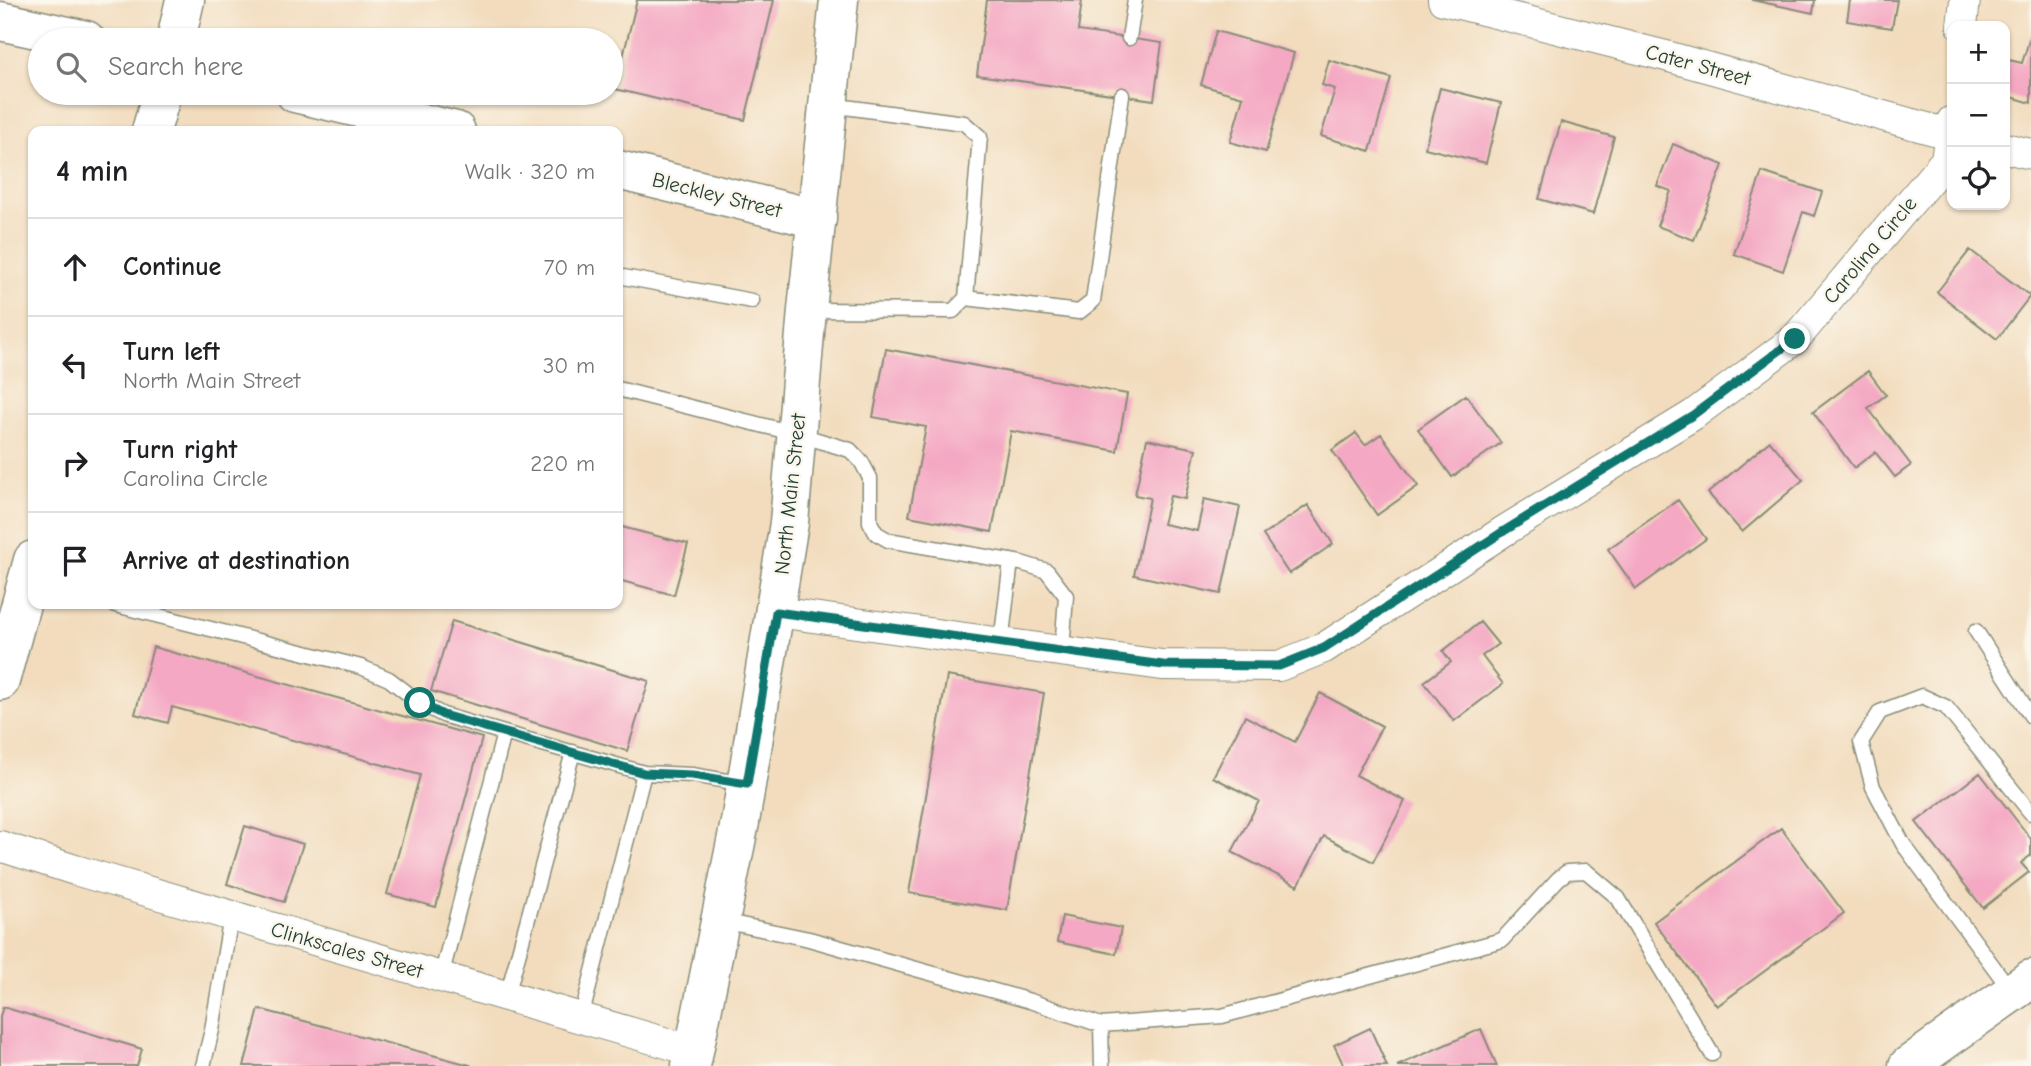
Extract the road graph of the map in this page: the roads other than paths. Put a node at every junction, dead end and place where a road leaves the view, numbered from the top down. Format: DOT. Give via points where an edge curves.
graph roads {
  1 [pos="185,0"];
  2 [pos="839,0"];
  3 [pos="1135,0"];
  4 [pos="1443,0"];
  5 [pos="1965,0"];
  6 [pos="0,21"];
  7 [pos="1963,21"];
  8 [pos="32,28"];
  9 [pos="179,28"];
  10 [pos="1129,38"];
  11 [pos="1122,95"];
  12 [pos="829,104"];
  13 [pos="159,105"];
  14 [pos="346,105"];
  15 [pos="152,126"];
  16 [pos="435,126"];
  17 [pos="1947,129"];
  18 [pos="1949,147"];
  19 [pos="2010,149"];
  20 [pos="2031,154"];
  21 [pos="623,171"];
  22 [pos="817,219"];
  23 [pos="623,277"];
  24 [pos="966,298"];
  25 [pos="752,302"];
  26 [pos="807,310"];
  27 [pos="623,390"];
  28 [pos="797,434"];
  29 [pos="1011,561"];
  30 [pos="28,585"];
  31 [pos="132,609"];
  32 [pos="776,612"];
  33 [pos="1976,631"];
  34 [pos="1001,643"];
  35 [pos="1062,651"];
  36 [pos="0,681"];
  37 [pos="2031,716"];
  38 [pos="504,733"];
  39 [pos="573,752"];
  40 [pos="644,773"];
  41 [pos="747,784"];
  42 [pos="2031,813"];
  43 [pos="0,846"];
  44 [pos="231,916"];
  45 [pos="720,921"];
  46 [pos="441,977"];
  47 [pos="2022,985"];
  48 [pos="508,996"];
  49 [pos="581,1018"];
  50 [pos="1101,1025"];
  51 [pos="1712,1054"];
  52 [pos="693,1059"];
  53 [pos="203,1066"];
  54 [pos="1102,1066"];
  55 [pos="1908,1066"];
  1 -- 9 [label="main road"];
  2 -- 12 [label="main road, North Main Street"];
  3 -- 10 [label="lane"];
  4 -- 17 [label="street, Cater Street"];
  5 -- 7 [label="street"];
  6 -- 8 [label="main road"];
  11 -- 24 [label="lane" via="1093,301 1079,312"];
  12 -- 22 [label="main road, North Main Street"];
  12 -- 24 [label="lane" via="964,123 980,137"];
  13 -- 15 [label="main road"];
  14 -- 16 [label="main road"];
  18 -- 35 [label="street, Carolina Circle" via="1946,160 1795,339 1693,415 1324,648 1279,666 1216,667"];
  19 -- 20 [label="street"];
  21 -- 22 [label="main road, Bleckley Street"];
  22 -- 26 [label="main road, North Main Street"];
  23 -- 25 [label="lane"];
  24 -- 26 [label="lane" via="953,311"];
  26 -- 28 [label="main road, North Main Street"];
  27 -- 28 [label="lane"];
  28 -- 29 [label="lane" via="850,450 861,461 870,478 870,522 888,541"];
  28 -- 32 [label="main road, North Main Street"];
  29 -- 34 [label="lane"];
  29 -- 35 [label="lane" via="1047,572 1066,596"];
  30 -- 36 [label="main road"];
  31 -- 38 [label="lane" via="361,667 389,679 443,715"];
  32 -- 34 [label="street, Carolina Circle"];
  32 -- 41 [label="main road, North Main Street"];
  33 -- 37 [label="lane"];
  34 -- 35 [label="street, Carolina Circle"];
  38 -- 39 [label="lane"];
  38 -- 46 [label="lane"];
  39 -- 40 [label="lane"];
  39 -- 48 [label="lane"];
  40 -- 41 [label="lane"];
  40 -- 49 [label="lane"];
  41 -- 45 [label="main road, North Main Street"];
  42 -- 47 [label="lane" via="1946,707 1922,696 1880,712 1861,742 1873,787 1903,845"];
  43 -- 44 [label="street, Clinkscales Street"];
  44 -- 46 [label="street, Clinkscales Street"];
  44 -- 53 [label="lane"];
  45 -- 50 [label="lane" via="809,939"];
  45 -- 52 [label="main road, North Main Street"];
  46 -- 48 [label="street, Clinkscales Street"];
  47 -- 55 [label="main road"];
  48 -- 49 [label="street, Clinkscales Street"];
  49 -- 52 [label="street, Clinkscales Street"];
  50 -- 51 [label="lane" via="1222,1016 1502,940 1558,879 1576,870 1586,871 1618,898"];
  50 -- 54 [label="lane"];
}
